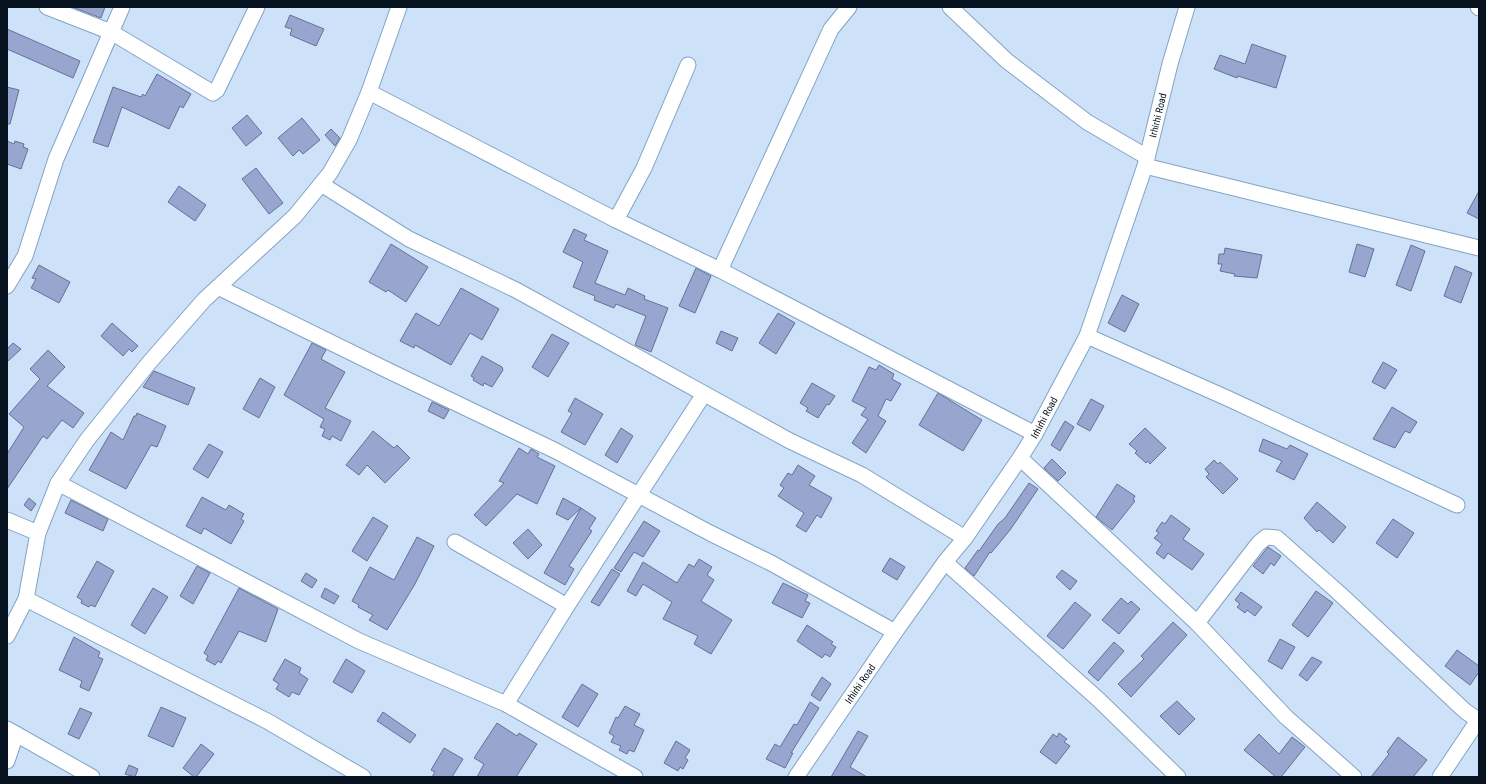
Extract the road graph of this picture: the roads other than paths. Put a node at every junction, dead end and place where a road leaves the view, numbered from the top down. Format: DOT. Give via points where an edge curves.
graph roads {
  1 [pos="46,7"];
  2 [pos="122,7"];
  3 [pos="257,7"];
  4 [pos="399,7"];
  5 [pos="849,7"];
  6 [pos="950,7"];
  7 [pos="1187,7"];
  8 [pos="111,32"];
  9 [pos="688,65"];
  10 [pos="369,92"];
  11 [pos="1146,162"];
  12 [pos="321,184"];
  13 [pos="616,220"];
  14 [pos="1479,248"];
  15 [pos="720,270"];
  16 [pos="7,286"];
  17 [pos="218,287"];
  18 [pos="1087,336"];
  19 [pos="704,394"];
  20 [pos="1035,434"];
  21 [pos="1020,458"];
  22 [pos="58,483"];
  23 [pos="638,494"];
  24 [pos="1457,505"];
  25 [pos="7,520"];
  26 [pos="38,532"];
  27 [pos="965,538"];
  28 [pos="455,542"];
  29 [pos="945,562"];
  30 [pos="26,599"];
  31 [pos="567,606"];
  32 [pos="1196,623"];
  33 [pos="896,632"];
  34 [pos="7,636"];
  35 [pos="506,704"];
  36 [pos="1479,720"];
  37 [pos="11,731"];
  38 [pos="7,761"];
  39 [pos="92,777"];
  40 [pos="363,777"];
  41 [pos="635,777"];
  42 [pos="796,777"];
  43 [pos="1178,777"];
  44 [pos="1354,777"];
  45 [pos="1440,777"];
  1 -- 8 [label="street"];
  2 -- 8 [label="street"];
  3 -- 8 [label="street" via="217,90 213,93"];
  4 -- 10 [label="street"];
  5 -- 15 [label="street" via="831,29"];
  6 -- 11 [label="street" via="1008,61 1087,122"];
  7 -- 11 [label="street, Irhirhi Road"];
  8 -- 16 [label="street" via="56,159 25,256"];
  9 -- 13 [label="street" via="644,168"];
  10 -- 12 [label="street" via="349,140"];
  10 -- 13 [label="street"];
  11 -- 14 [label="street"];
  11 -- 18 [label="street, Irhirhi Road"];
  12 -- 17 [label="street" via="295,216"];
  12 -- 19 [label="street" via="409,239 516,290"];
  13 -- 15 [label="street"];
  15 -- 20 [label="street"];
  17 -- 22 [label="street" via="148,364 86,440"];
  17 -- 23 [label="street" via="556,451"];
  18 -- 20 [label="street, Irhirhi Road"];
  18 -- 24 [label="street"];
  19 -- 23 [label="street"];
  19 -- 27 [label="street" via="790,442 862,476"];
  20 -- 21 [label="street, Irhirhi Road"];
  21 -- 27 [label="street, Irhirhi Road"];
  21 -- 32 [label="street"];
  22 -- 26 [label="street"];
  22 -- 35 [label="street" via="359,641"];
  23 -- 31 [label="street"];
  23 -- 33 [label="street"];
  25 -- 26 [label="street"];
  26 -- 30 [label="street"];
  27 -- 29 [label="street, Irhirhi Road"];
  28 -- 31 [label="street"];
  29 -- 33 [label="street, Irhirhi Road"];
  29 -- 43 [label="street" via="1099,700"];
  30 -- 34 [label="street"];
  30 -- 40 [label="street" via="260,718"];
  31 -- 35 [label="street"];
  32 -- 36 [label="street" via="1258,544 1266,537 1277,538 1465,711"];
  32 -- 44 [label="street" via="1286,717"];
  33 -- 42 [label="street, Irhirhi Road"];
  35 -- 41 [label="street"];
  36 -- 45 [label="street"];
  37 -- 38 [label="street"];
  37 -- 39 [label="street"];
}
